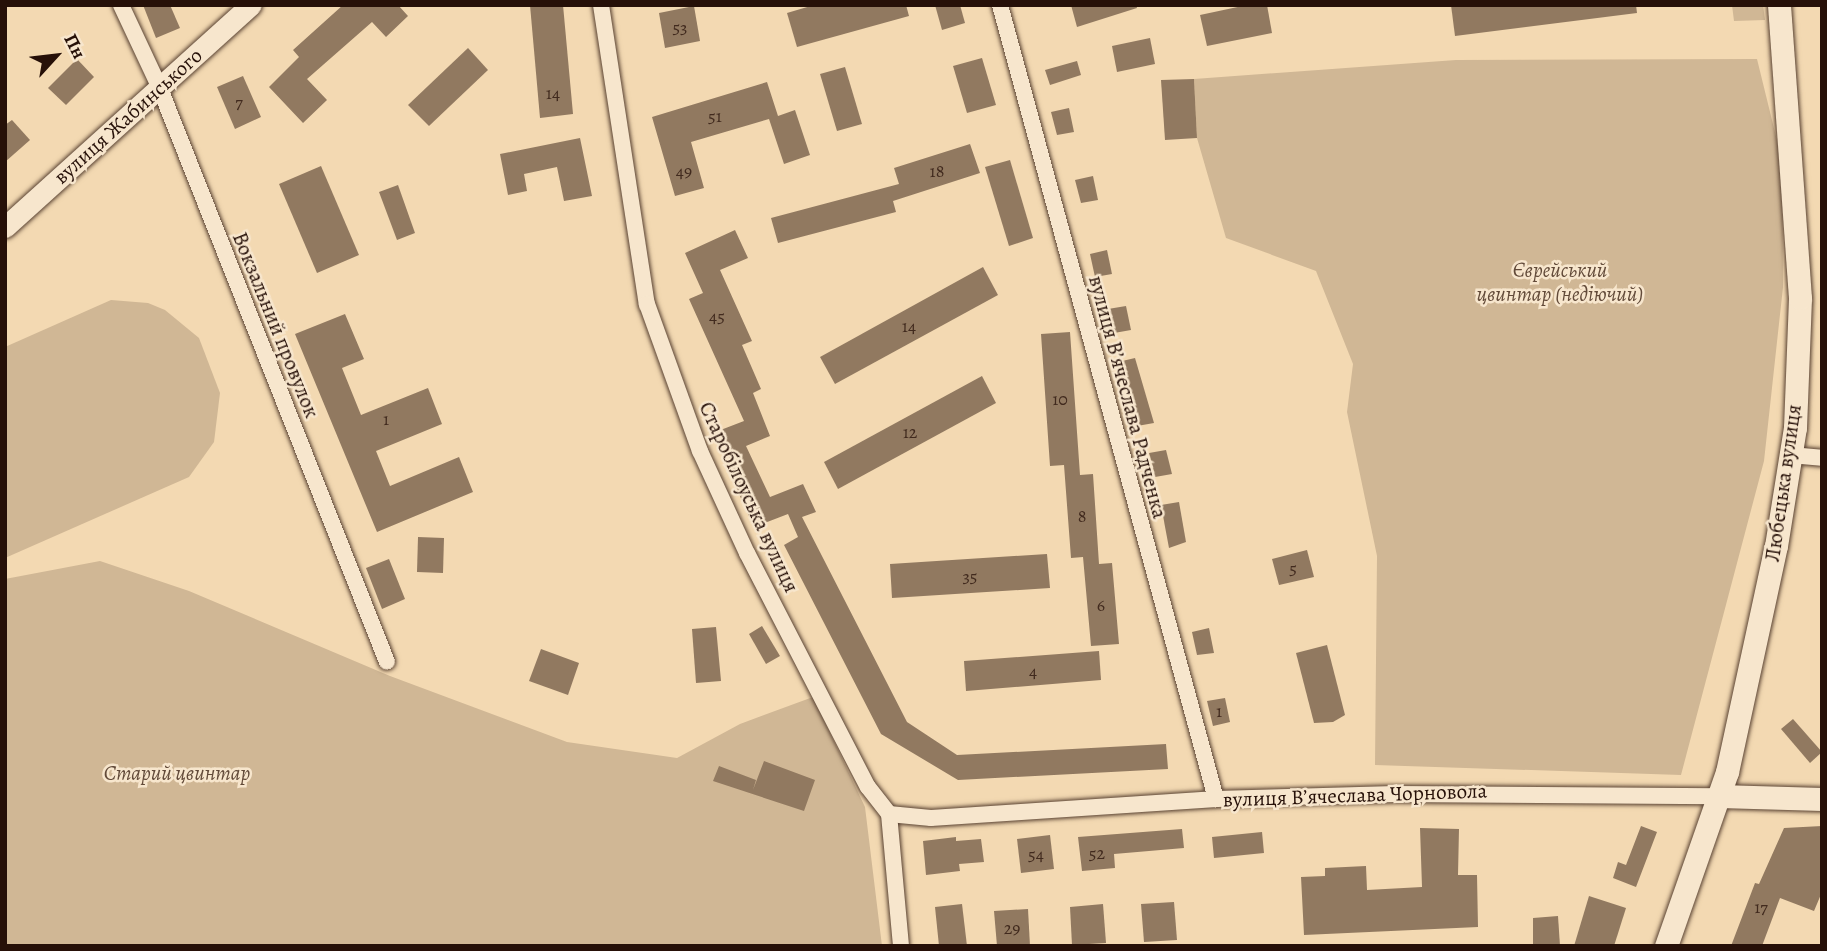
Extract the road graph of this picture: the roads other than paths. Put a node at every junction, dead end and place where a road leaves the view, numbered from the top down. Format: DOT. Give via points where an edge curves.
graph roads {
  1 [pos="121,5"];
  2 [pos="251,5"];
  3 [pos="601,5"];
  4 [pos="1000,5"];
  5 [pos="1779,5"];
  6 [pos="159,86"];
  7 [pos="5,227"];
  8 [pos="1790,455"];
  9 [pos="1822,458"];
  10 [pos="387,662"];
  11 [pos="1719,796"];
  12 [pos="1216,799"];
  13 [pos="1822,799"];
  14 [pos="888,814"];
  15 [pos="901,946"];
  16 [pos="1666,946"];
  1 -- 6 [label="street, Вокзальний провулок"];
  2 -- 6 [label="street, вулиця Жабинського"];
  3 -- 14 [label="street, Старобілоуська вулиця" via="648,304 656,329 700,452 747,553 823,692 868,787"];
  4 -- 12 [label="street, вулиця Вʼячеслава Радченка"];
  5 -- 8 [label="main road, Любецька вулиця" via="1800,298"];
  6 -- 7 [label="street, вулиця Жабинського"];
  6 -- 10 [label="street, Вокзальний провулок"];
  8 -- 9 [label="street"];
  8 -- 11 [label="main road, Любецька вулиця" via="1776,547"];
  11 -- 12 [label="street, вулиця Вʼячеслава Чорновола" via="1504,791"];
  11 -- 13 [label="main road, вулиця Вʼячеслава Чорновола"];
  11 -- 16 [label="main road, Любецька вулиця"];
  12 -- 14 [label="street, вулиця Вʼячеслава Чорновола" via="931,818"];
  14 -- 15 [label="street"];
}
